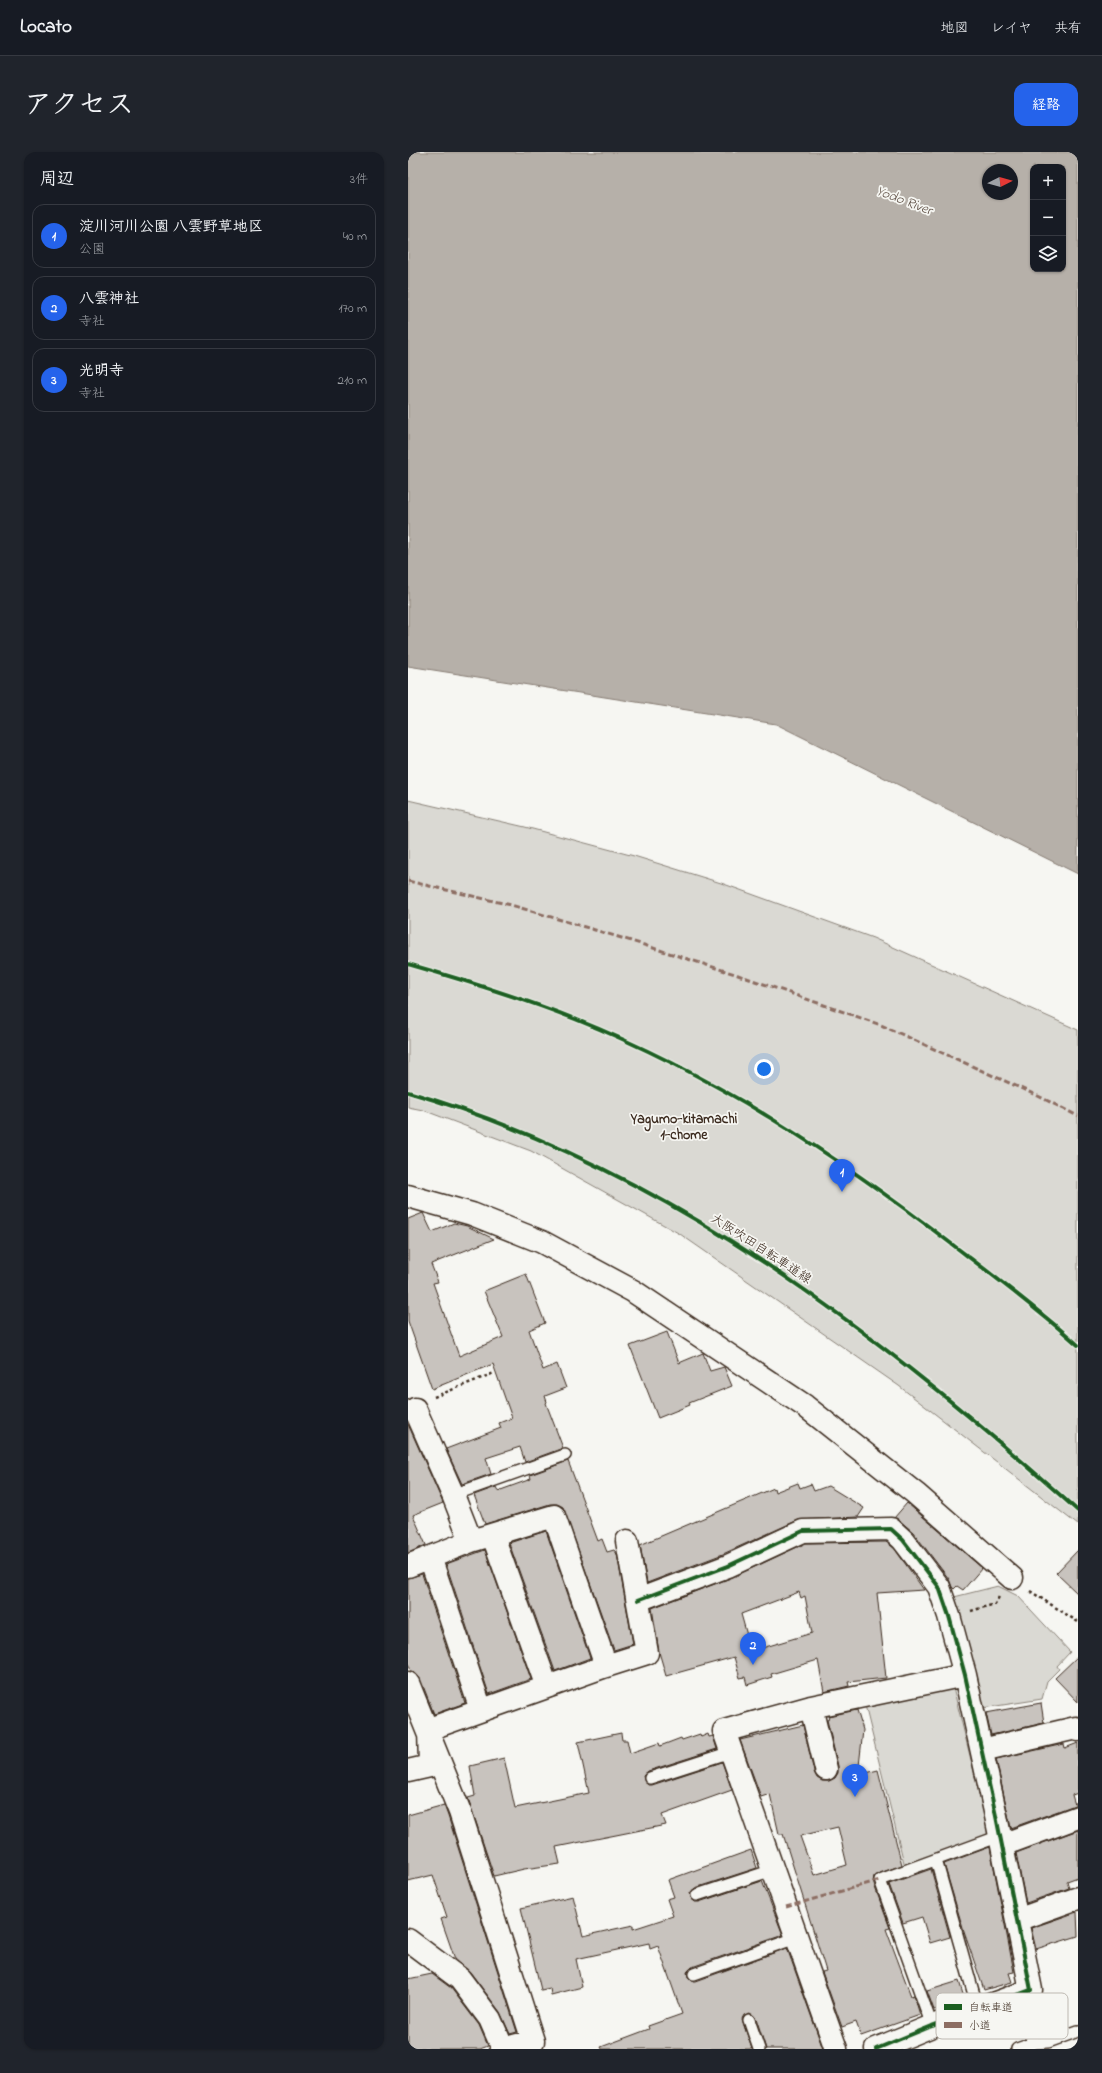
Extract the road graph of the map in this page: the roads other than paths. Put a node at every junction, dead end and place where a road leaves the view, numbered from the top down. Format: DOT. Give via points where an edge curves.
graph roads {
  1 [pos="408,1196"];
  2 [pos="415,1409"];
  3 [pos="565,1455"];
  4 [pos="453,1495"];
  5 [pos="493,1536"];
  6 [pos="471,1541"];
  7 [pos="627,1541"];
  8 [pos="430,1557"];
  9 [pos="408,1566"];
  10 [pos="1012,1578"];
  11 [pos="638,1600"];
  12 [pos="606,1666"];
  13 [pos="965,1675"];
  14 [pos="408,1683"];
  15 [pos="547,1687"];
  16 [pos="811,1707"];
  17 [pos="481,1710"];
  18 [pos="1078,1730"];
  19 [pos="429,1738"];
  20 [pos="982,1750"];
  21 [pos="731,1752"];
  22 [pos="826,1769"];
  23 [pos="408,1771"];
  24 [pos="650,1778"];
  25 [pos="1078,1817"];
  26 [pos="1001,1841"];
  27 [pos="936,1860"];
  28 [pos="772,1870"];
  29 [pos="697,1895"];
  30 [pos="1078,1898"];
  31 [pos="1017,1920"];
  32 [pos="796,1938"];
  33 [pos="408,1940"];
  34 [pos="694,1974"];
  35 [pos="973,1993"];
  36 [pos="1023,1993"];
  37 [pos="749,2020"];
  38 [pos="936,2025"];
  39 [pos="932,2026"];
  40 [pos="1078,2031"];
  41 [pos="1068,2035"];
  42 [pos="1033,2039"];
  43 [pos="1056,2039"];
  44 [pos="1034,2043"];
  45 [pos="882,2048"];
  46 [pos="503,2049"];
  47 [pos="759,2049"];
  48 [pos="836,2049"];
  49 [pos="1018,2049"];
  1 -- 10 [label="street" via="472,1214 542,1242 633,1291 805,1406 916,1494"];
  2 -- 4 [label="street"];
  3 -- 4 [label="lane"];
  4 -- 6 [label="street"];
  5 -- 6 [label="street"];
  5 -- 12 [label="street" via="554,1516"];
  5 -- 15 [label="street"];
  6 -- 8 [label="street"];
  7 -- 11 [label="street"];
  8 -- 9 [label="street"];
  8 -- 17 [label="street"];
  11 -- 12 [label="street" via="647,1653"];
  11 -- 13 [label="street" via="728,1566 803,1531 891,1529 903,1540 939,1587"];
  12 -- 15 [label="street"];
  13 -- 16 [label="street"];
  13 -- 20 [label="street"];
  14 -- 19 [label="street"];
  15 -- 17 [label="street"];
  16 -- 21 [label="street" via="724,1731"];
  16 -- 22 [label="street"];
  17 -- 19 [label="street" via="429,1729"];
  18 -- 20 [label="street" via="1076,1728"];
  19 -- 23 [label="street" via="430,1766"];
  19 -- 46 [label="street" via="460,1812 533,2041"];
  20 -- 26 [label="street"];
  21 -- 24 [label="lane"];
  21 -- 28 [label="street"];
  25 -- 26 [label="street"];
  26 -- 27 [label="lane"];
  26 -- 31 [label="street"];
  27 -- 35 [label="lane"];
  27 -- 39 [label="lane" via="880,1880"];
  28 -- 29 [label="lane"];
  28 -- 32 [label="street"];
  30 -- 31 [label="street"];
  31 -- 36 [label="street" via="1031,1990"];
  32 -- 34 [label="lane"];
  32 -- 48 [label="street"];
  33 -- 46 [label="street" via="460,1979 490,2019"];
  37 -- 47 [label="lane"];
  38 -- 39 [label="street"];
  39 -- 45 [label="street"];
  40 -- 41 [label="lane"];
  42 -- 44 [label="lane"];
  43 -- 44 [label="lane"];
  44 -- 49 [label="lane"];
}
